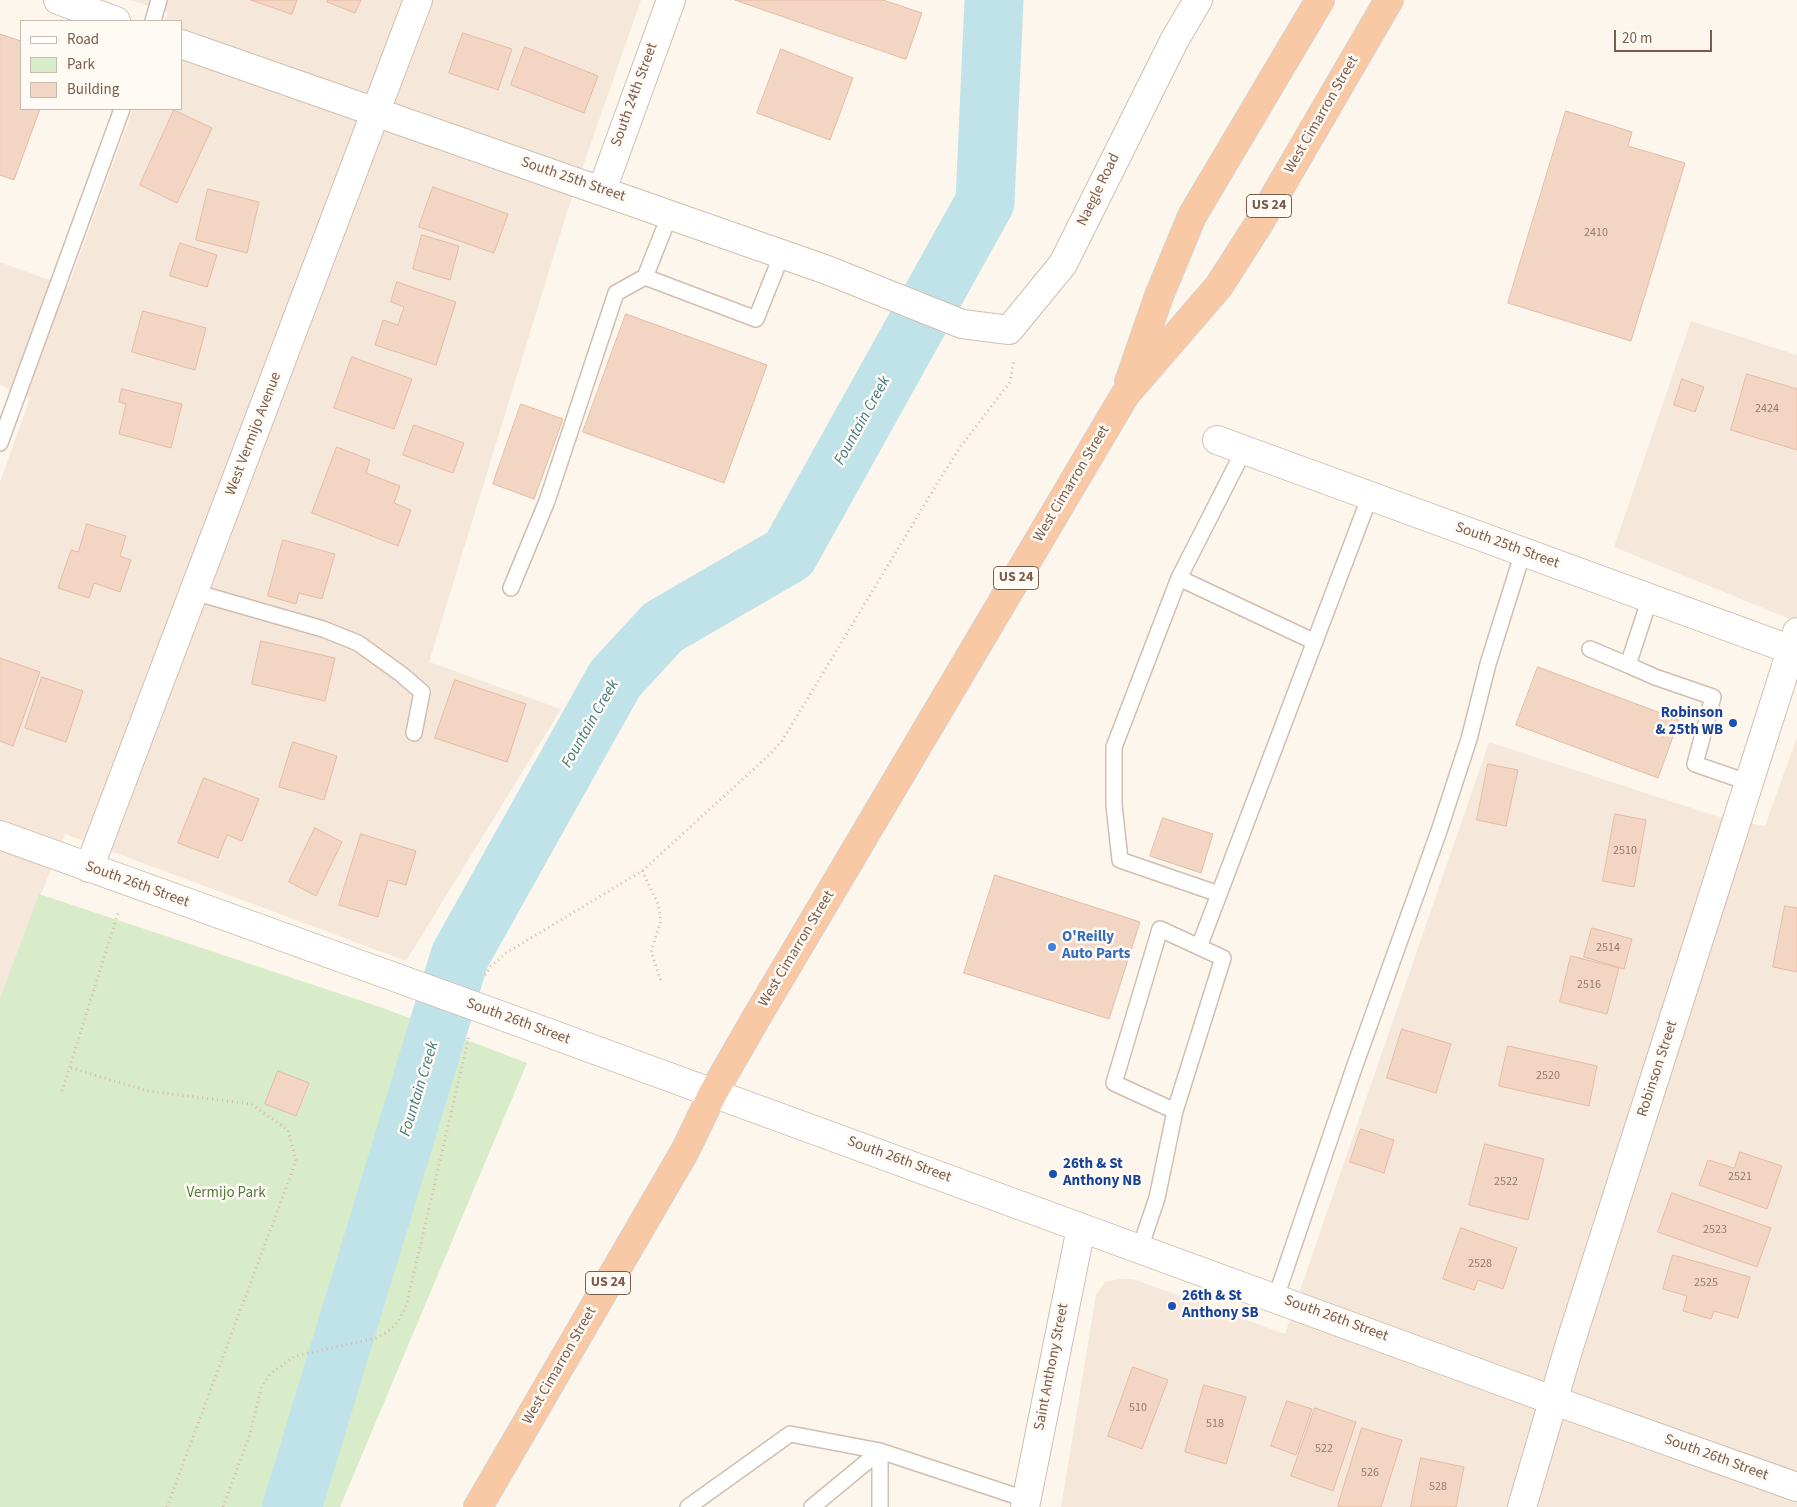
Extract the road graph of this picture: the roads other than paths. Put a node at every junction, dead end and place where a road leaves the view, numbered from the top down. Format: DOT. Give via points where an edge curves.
graph roads {
  1 [pos="58,0"];
  2 [pos="159,0"];
  3 [pos="418,0"];
  4 [pos="671,0"];
  5 [pos="1198,0"];
  6 [pos="1320,0"];
  7 [pos="1389,0"];
  8 [pos="113,20"];
  9 [pos="153,20"];
  10 [pos="182,44"];
  11 [pos="122,110"];
  12 [pos="376,112"];
  13 [pos="602,190"];
  14 [pos="670,214"];
  15 [pos="782,254"];
  16 [pos="645,277"];
  17 [pos="962,324"];
  18 [pos="1125,395"];
  19 [pos="1217,440"];
  20 [pos="0,443"];
  21 [pos="1244,450"];
  22 [pos="1370,496"];
  23 [pos="1523,552"];
  24 [pos="1179,578"];
  25 [pos="511,588"];
  26 [pos="194,592"];
  27 [pos="1650,598"];
  28 [pos="1315,642"];
  29 [pos="1795,644"];
  30 [pos="1590,649"];
  31 [pos="1628,664"];
  32 [pos="414,733"];
  33 [pos="1750,783"];
  34 [pos="0,835"];
  35 [pos="89,868"];
  36 [pos="1219,894"];
  37 [pos="1199,947"];
  38 [pos="713,1093"];
  39 [pos="1175,1111"];
  40 [pos="1081,1228"];
  41 [pos="1140,1248"];
  42 [pos="1276,1297"];
  43 [pos="1555,1401"];
  44 [pos="880,1451"];
  45 [pos="1797,1487"];
  46 [pos="1025,1503"];
  47 [pos="478,1507"];
  48 [pos="688,1507"];
  49 [pos="812,1507"];
  50 [pos="880,1507"];
  51 [pos="1522,1507"];
  1 -- 8 [label="street"];
  2 -- 9 [label="lane"];
  3 -- 12 [label="street, West Vermijo Avenue"];
  4 -- 13 [label="street, South 24th Street"];
  5 -- 17 [label="street, Naegle Road" via="1174,41 1063,264 1009,330"];
  6 -- 18 [label="highway, West Cimarron Street / US 24" via="1192,216 1158,296"];
  7 -- 18 [label="highway, West Cimarron Street / US 24" via="1219,286"];
  10 -- 12 [label="street, South 25th Street"];
  11 -- 20 [label="lane"];
  12 -- 13 [label="street, South 25th Street"];
  12 -- 26 [label="street, West Vermijo Avenue"];
  13 -- 14 [label="street, South 25th Street"];
  14 -- 15 [label="street, South 25th Street"];
  14 -- 16 [label="lane"];
  15 -- 16 [label="lane" via="756,319"];
  15 -- 17 [label="street, South 25th Street"];
  16 -- 25 [label="lane" via="616,293 547,501"];
  18 -- 38 [label="highway, West Cimarron Street / US 24"];
  19 -- 21 [label="street, South 25th Street"];
  21 -- 22 [label="street, South 25th Street"];
  21 -- 24 [label="lane"];
  22 -- 23 [label="street, South 25th Street"];
  22 -- 28 [label="lane"];
  23 -- 27 [label="street, South 25th Street"];
  23 -- 42 [label="lane" via="1488,664 1470,739"];
  24 -- 28 [label="lane"];
  24 -- 36 [label="lane" via="1114,747 1114,805 1120,860"];
  26 -- 32 [label="lane" via="358,643 422,692"];
  26 -- 35 [label="street, West Vermijo Avenue"];
  27 -- 29 [label="street, South 25th Street"];
  27 -- 31 [label="lane"];
  28 -- 36 [label="lane"];
  29 -- 33 [label="street, Robinson Street"];
  30 -- 31 [label="lane"];
  31 -- 33 [label="lane" via="1713,698 1696,764"];
  33 -- 43 [label="street, Robinson Street" via="1569,1347"];
  34 -- 35 [label="street, South 26th Street"];
  35 -- 38 [label="street, South 26th Street, bridge"];
  36 -- 37 [label="lane"];
  37 -- 39 [label="lane" via="1223,958"];
  37 -- 39 [label="lane" via="1160,930 1114,1083"];
  38 -- 40 [label="street, South 26th Street"];
  38 -- 47 [label="highway, West Cimarron Street / US 24" via="685,1151"];
  39 -- 41 [label="lane" via="1157,1198"];
  40 -- 41 [label="street, South 26th Street"];
  40 -- 46 [label="street, Saint Anthony Street"];
  41 -- 42 [label="street, South 26th Street"];
  42 -- 43 [label="street, South 26th Street"];
  43 -- 45 [label="street, South 26th Street"];
  43 -- 51 [label="street, Robinson Street"];
  44 -- 46 [label="lane"];
  44 -- 48 [label="lane" via="790,1434"];
  44 -- 49 [label="lane"];
  44 -- 50 [label="lane"];
}
